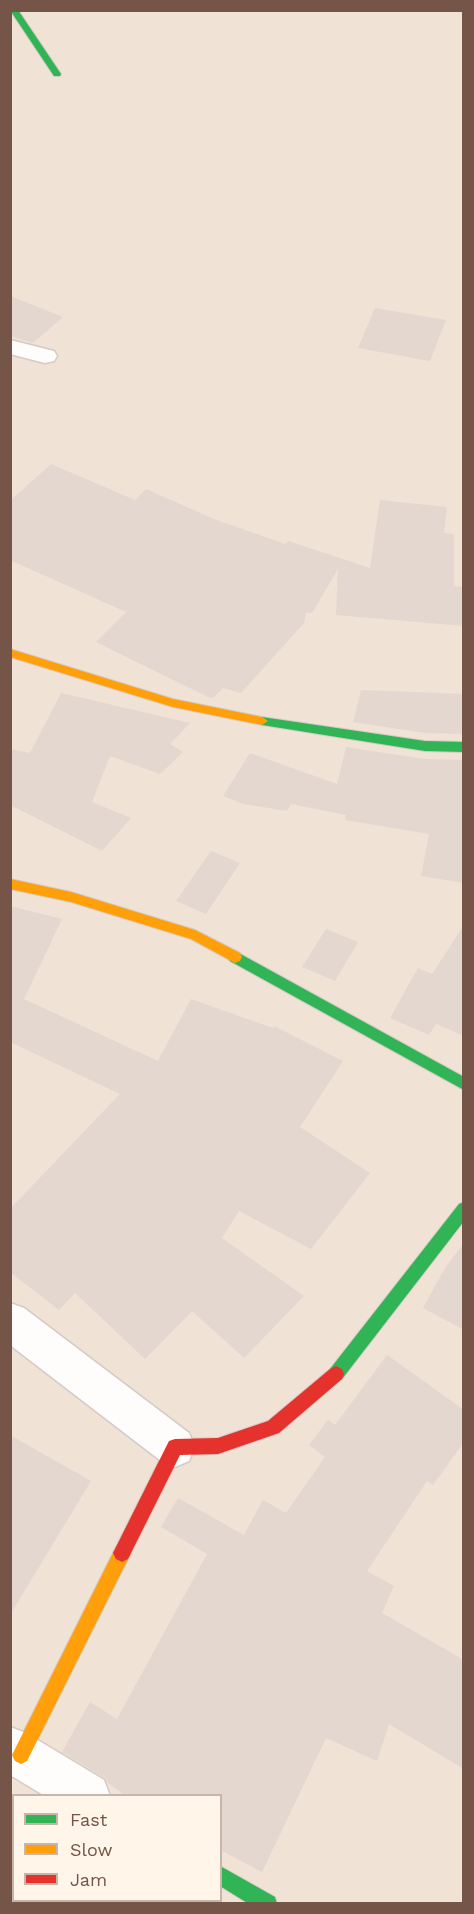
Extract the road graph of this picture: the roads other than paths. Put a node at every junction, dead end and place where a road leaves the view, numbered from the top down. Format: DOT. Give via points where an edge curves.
graph roads {
  1 [pos="14,10"];
  2 [pos="57,74"];
  3 [pos="10,347"];
  4 [pos="45,356"];
  5 [pos="10,653"];
  6 [pos="464,747"];
  7 [pos="10,884"];
  8 [pos="464,1084"];
  9 [pos="464,1209"];
  10 [pos="10,1321"];
  11 [pos="175,1447"];
  12 [pos="16,1752"];
  13 [pos="85,1794"];
  14 [pos="222,1876"];
  15 [pos="268,1904"];
  1 -- 2 [label="street"];
  3 -- 4 [label="street"];
  5 -- 6 [label="street" via="173,703 244,718 425,746"];
  7 -- 8 [label="street" via="71,897 195,935"];
  9 -- 11 [label="street" via="338,1373 273,1427 218,1446"];
  10 -- 11 [label="street"];
  11 -- 12 [label="street"];
  12 -- 13 [label="street"];
  14 -- 15 [label="street"];
}
